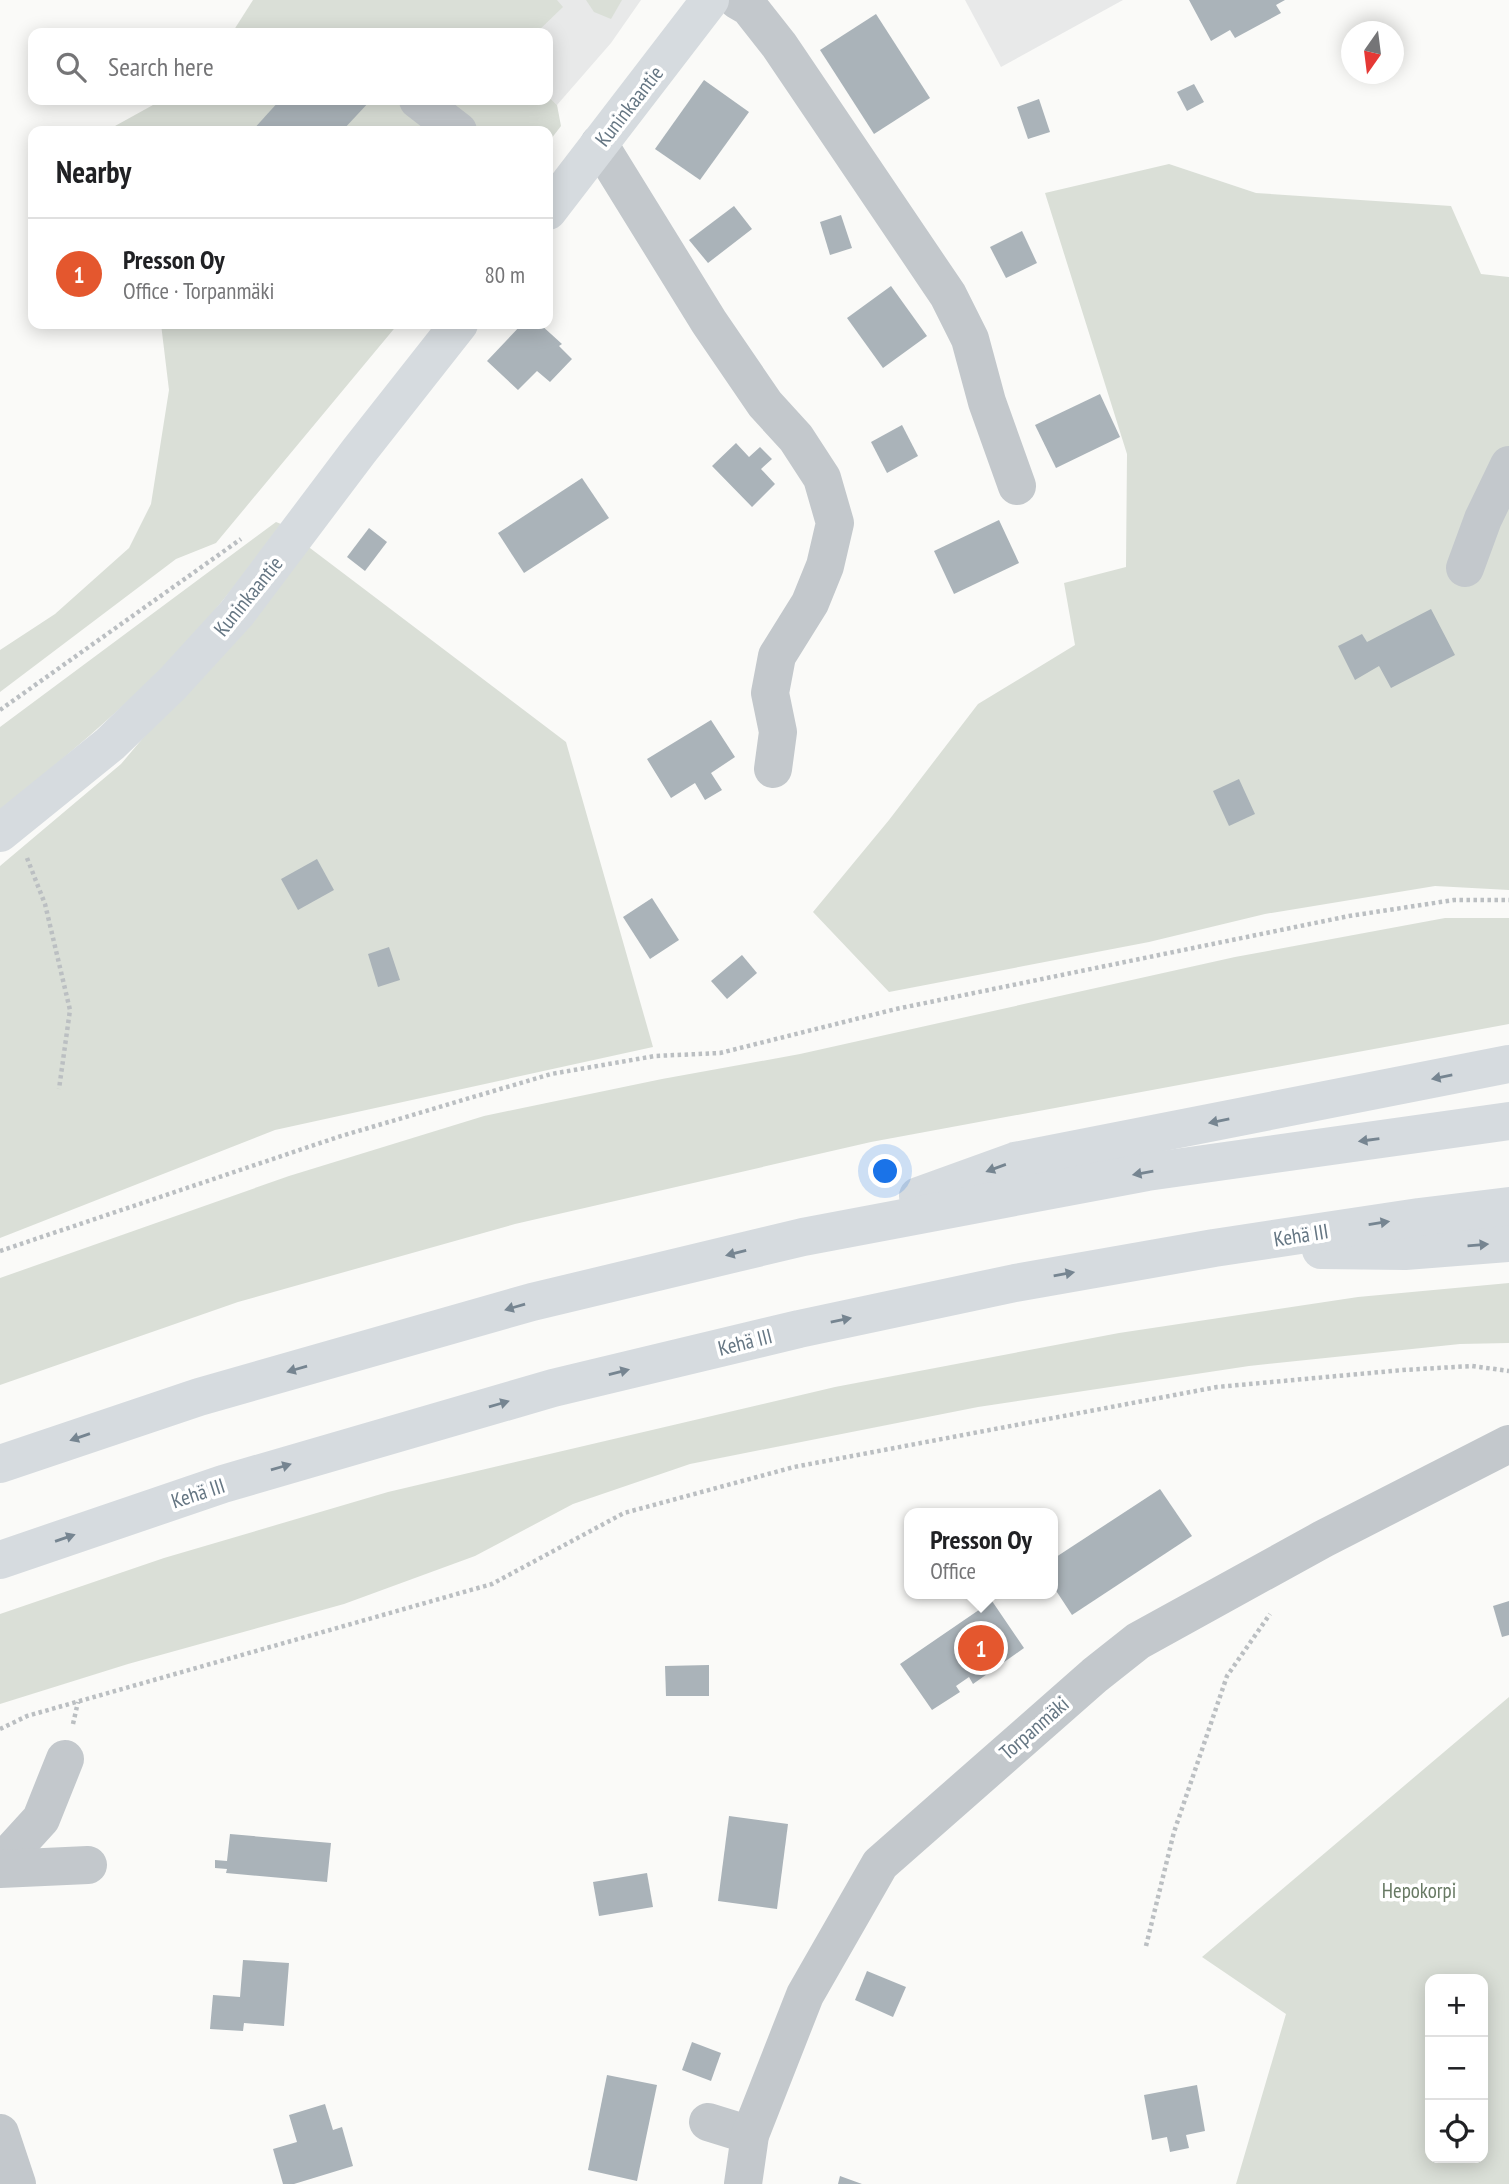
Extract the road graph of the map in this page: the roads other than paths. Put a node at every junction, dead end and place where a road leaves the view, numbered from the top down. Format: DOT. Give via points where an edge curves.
graph roads {
  1 [pos="710,0"];
  2 [pos="737,0"];
  3 [pos="424,105"];
  4 [pos="452,126"];
  5 [pos="600,144"];
  6 [pos="553,205"];
  7 [pos="455,329"];
  8 [pos="1509,465"];
  9 [pos="1017,486"];
  10 [pos="1465,568"];
  11 [pos="773,769"];
  12 [pos="1,832"];
  13 [pos="1509,1064"];
  14 [pos="1509,1121"];
  15 [pos="1509,1206"];
  16 [pos="803,1237"];
  17 [pos="1509,1243"];
  18 [pos="1214,1248"];
  19 [pos="1509,1444"];
  20 [pos="0,1464"];
  21 [pos="0,1560"];
  22 [pos="65,1759"];
  23 [pos="0,1864"];
  24 [pos="88,1865"];
  25 [pos="0,1870"];
  26 [pos="708,2122"];
  27 [pos="0,2133"];
  28 [pos="750,2135"];
  29 [pos="17,2184"];
  30 [pos="743,2184"];
  1 -- 5 [label="main road, Kuninkaantie"];
  2 -- 9 [label="street" via="749,7 779,44 948,296 970,339"];
  3 -- 4 [label="street"];
  5 -- 6 [label="main road, Kuninkaantie"];
  5 -- 11 [label="street" via="709,322 822,478 835,523 810,603 777,656 770,693 778,732"];
  7 -- 12 [label="main road, Kuninkaantie" via="237,613 110,744"];
  8 -- 10 [label="street"];
  13 -- 16 [label="main road, one-way" via="1015,1161"];
  14 -- 16 [label="main road, one-way" via="1147,1172"];
  18 -- 15 [label="main road, Kehä III, one-way"];
  16 -- 20 [label="main road, one-way" via="519,1306 200,1396"];
  18 -- 17 [label="main road, one-way" via="1405,1251"];
  21 -- 18 [label="main road, Kehä III, one-way" via="223,1484 553,1388 947,1297"];
  19 -- 28 [label="street, Torpanmäki" via="1138,1641 880,1864 805,1995"];
  22 -- 23 [label="street" via="41,1819"];
  24 -- 25 [label="street"];
  26 -- 28 [label="street"];
  27 -- 29 [label="street"];
  28 -- 30 [label="street, Torpanmäki"];
}
